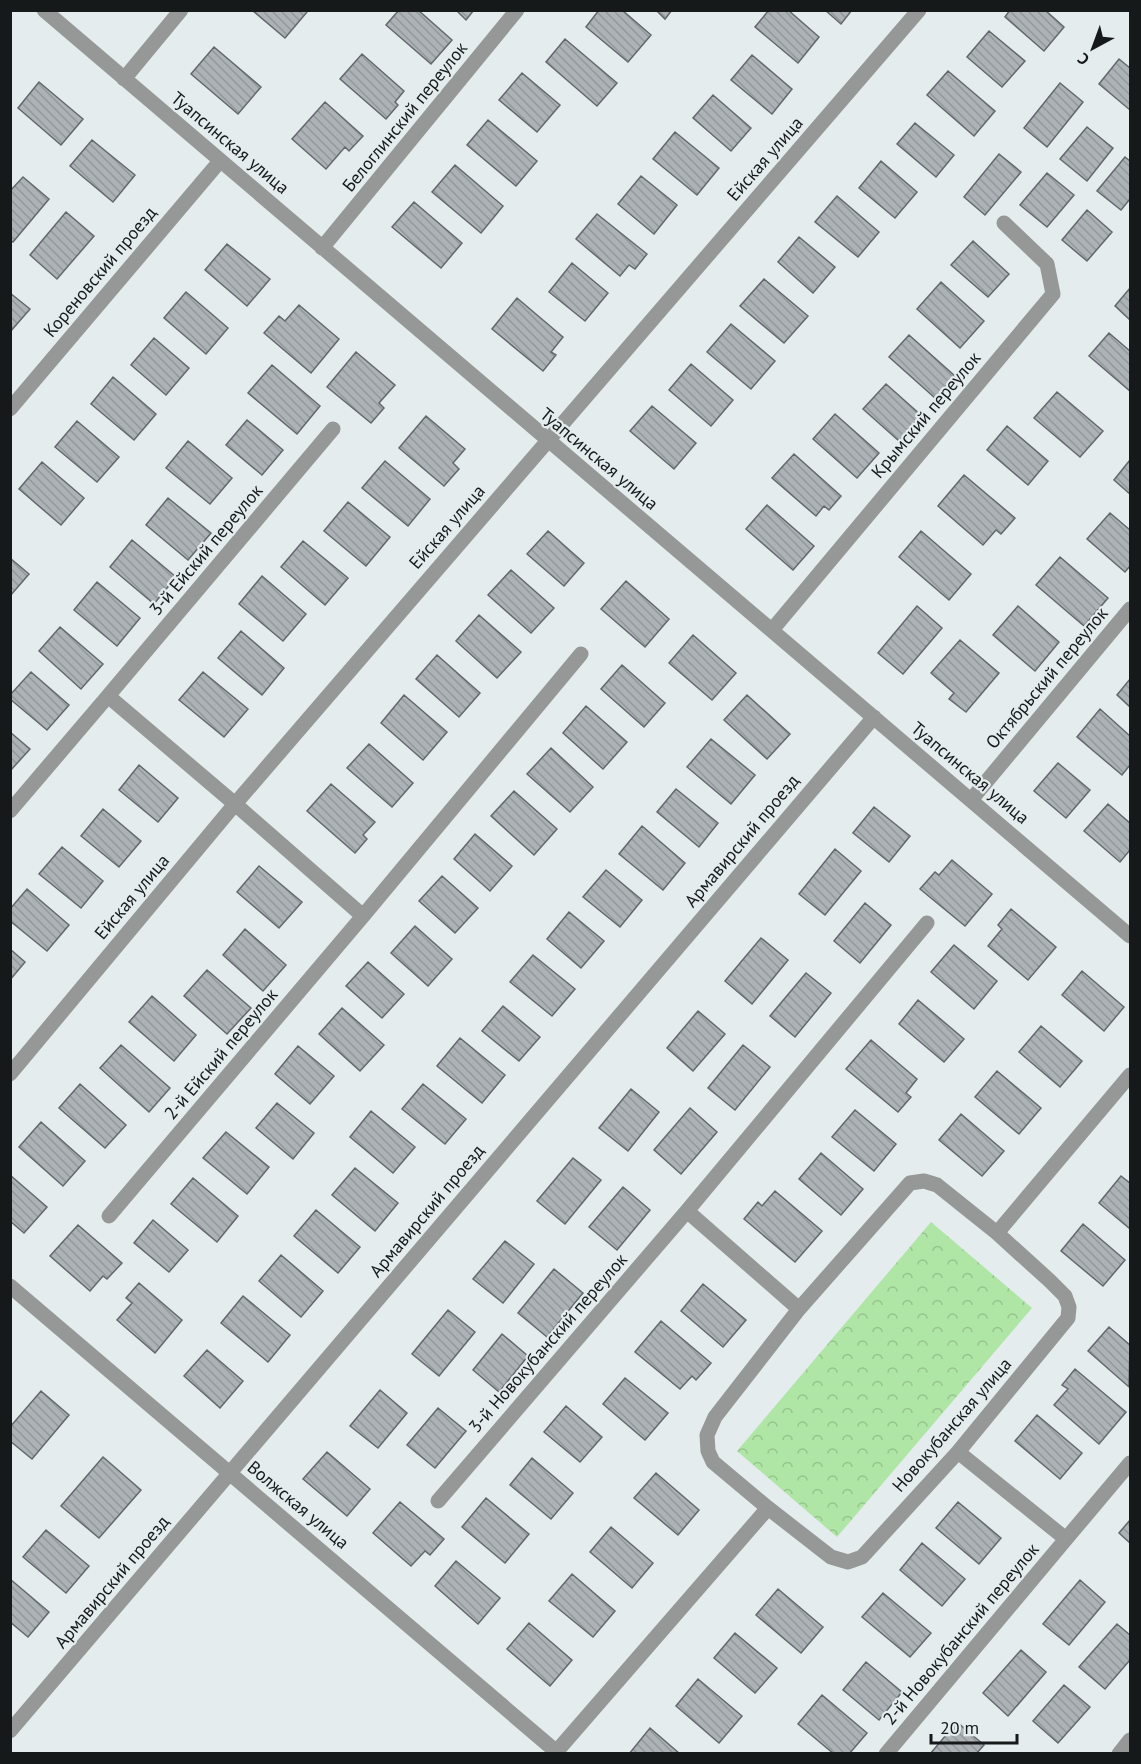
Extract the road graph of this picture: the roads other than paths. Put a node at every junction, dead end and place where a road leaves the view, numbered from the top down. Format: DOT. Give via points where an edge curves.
graph roads {
  1 [pos="44,10"];
  2 [pos="181,10"];
  3 [pos="518,10"];
  4 [pos="919,10"];
  5 [pos="124,79"];
  6 [pos="220,161"];
  7 [pos="1004,223"];
  8 [pos="322,248"];
  9 [pos="10,409"];
  10 [pos="333,429"];
  11 [pos="548,440"];
  12 [pos="1131,609"];
  13 [pos="772,630"];
  14 [pos="581,654"];
  15 [pos="108,696"];
  16 [pos="873,717"];
  17 [pos="971,800"];
  18 [pos="235,804"];
  19 [pos="10,811"];
  20 [pos="363,916"];
  21 [pos="927,922"];
  22 [pos="1131,936"];
  23 [pos="10,1074"];
  24 [pos="1131,1076"];
  25 [pos="687,1211"];
  26 [pos="109,1216"];
  27 [pos="997,1233"];
  28 [pos="10,1286"];
  29 [pos="799,1309"];
  30 [pos="958,1452"];
  31 [pos="1131,1462"];
  32 [pos="230,1473"];
  33 [pos="438,1501"];
  34 [pos="768,1508"];
  35 [pos="1066,1539"];
  36 [pos="10,1731"];
  37 [pos="1131,1740"];
  38 [pos="558,1752"];
  39 [pos="886,1754"];
  40 [pos="1119,1754"];
  1 -- 5 [label="street, Туапсинская улица"];
  2 -- 5 [label="street"];
  3 -- 8 [label="street, Белоглинский переулок"];
  4 -- 11 [label="street, Ейская улица"];
  5 -- 6 [label="street, Туапсинская улица"];
  6 -- 8 [label="street, Туапсинская улица"];
  6 -- 9 [label="street, Кореновский проезд"];
  7 -- 13 [label="street, Крымский переулок" via="1047,264 1053,294"];
  8 -- 11 [label="street, Туапсинская улица"];
  10 -- 15 [label="street, 3-й Ейский переулок"];
  11 -- 13 [label="street, Туапсинская улица"];
  11 -- 18 [label="street, Ейская улица"];
  12 -- 17 [label="street, Октябрьский переулок"];
  13 -- 16 [label="street, Туапсинская улица"];
  14 -- 20 [label="street, 2-й Ейский переулок"];
  15 -- 18 [label="street"];
  15 -- 19 [label="street, 3-й Ейский переулок"];
  16 -- 17 [label="street, Туапсинская улица"];
  16 -- 32 [label="street, Армавирский проезд"];
  17 -- 22 [label="street, Туапсинская улица"];
  18 -- 20 [label="street"];
  18 -- 23 [label="street, Ейская улица"];
  20 -- 26 [label="street, 2-й Ейский переулок"];
  21 -- 25 [label="street, 3-й Новокубанский переулок"];
  24 -- 27 [label="street"];
  25 -- 29 [label="street"];
  25 -- 33 [label="street, 3-й Новокубанский переулок"];
  27 -- 29 [label="street, Новокубанская улица" via="937,1185 924,1181 910,1184"];
  27 -- 30 [label="street, Новокубанская улица" via="1065,1296 1070,1307 1068,1318"];
  28 -- 32 [label="street, Волжская улица"];
  29 -- 34 [label="street, Новокубанская улица" via="715,1418 707,1435 713,1462"];
  30 -- 34 [label="street, Новокубанская улица" via="862,1557 848,1562 831,1557"];
  30 -- 35 [label="street, 2-й Новокубанский переулок"];
  31 -- 35 [label="street, 2-й Новокубанский переулок"];
  32 -- 36 [label="street, Армавирский проезд"];
  32 -- 38 [label="street, Волжская улица"];
  34 -- 38 [label="street"];
  35 -- 39 [label="street, 2-й Новокубанский переулок"];
  37 -- 40 [label="street"];
}
